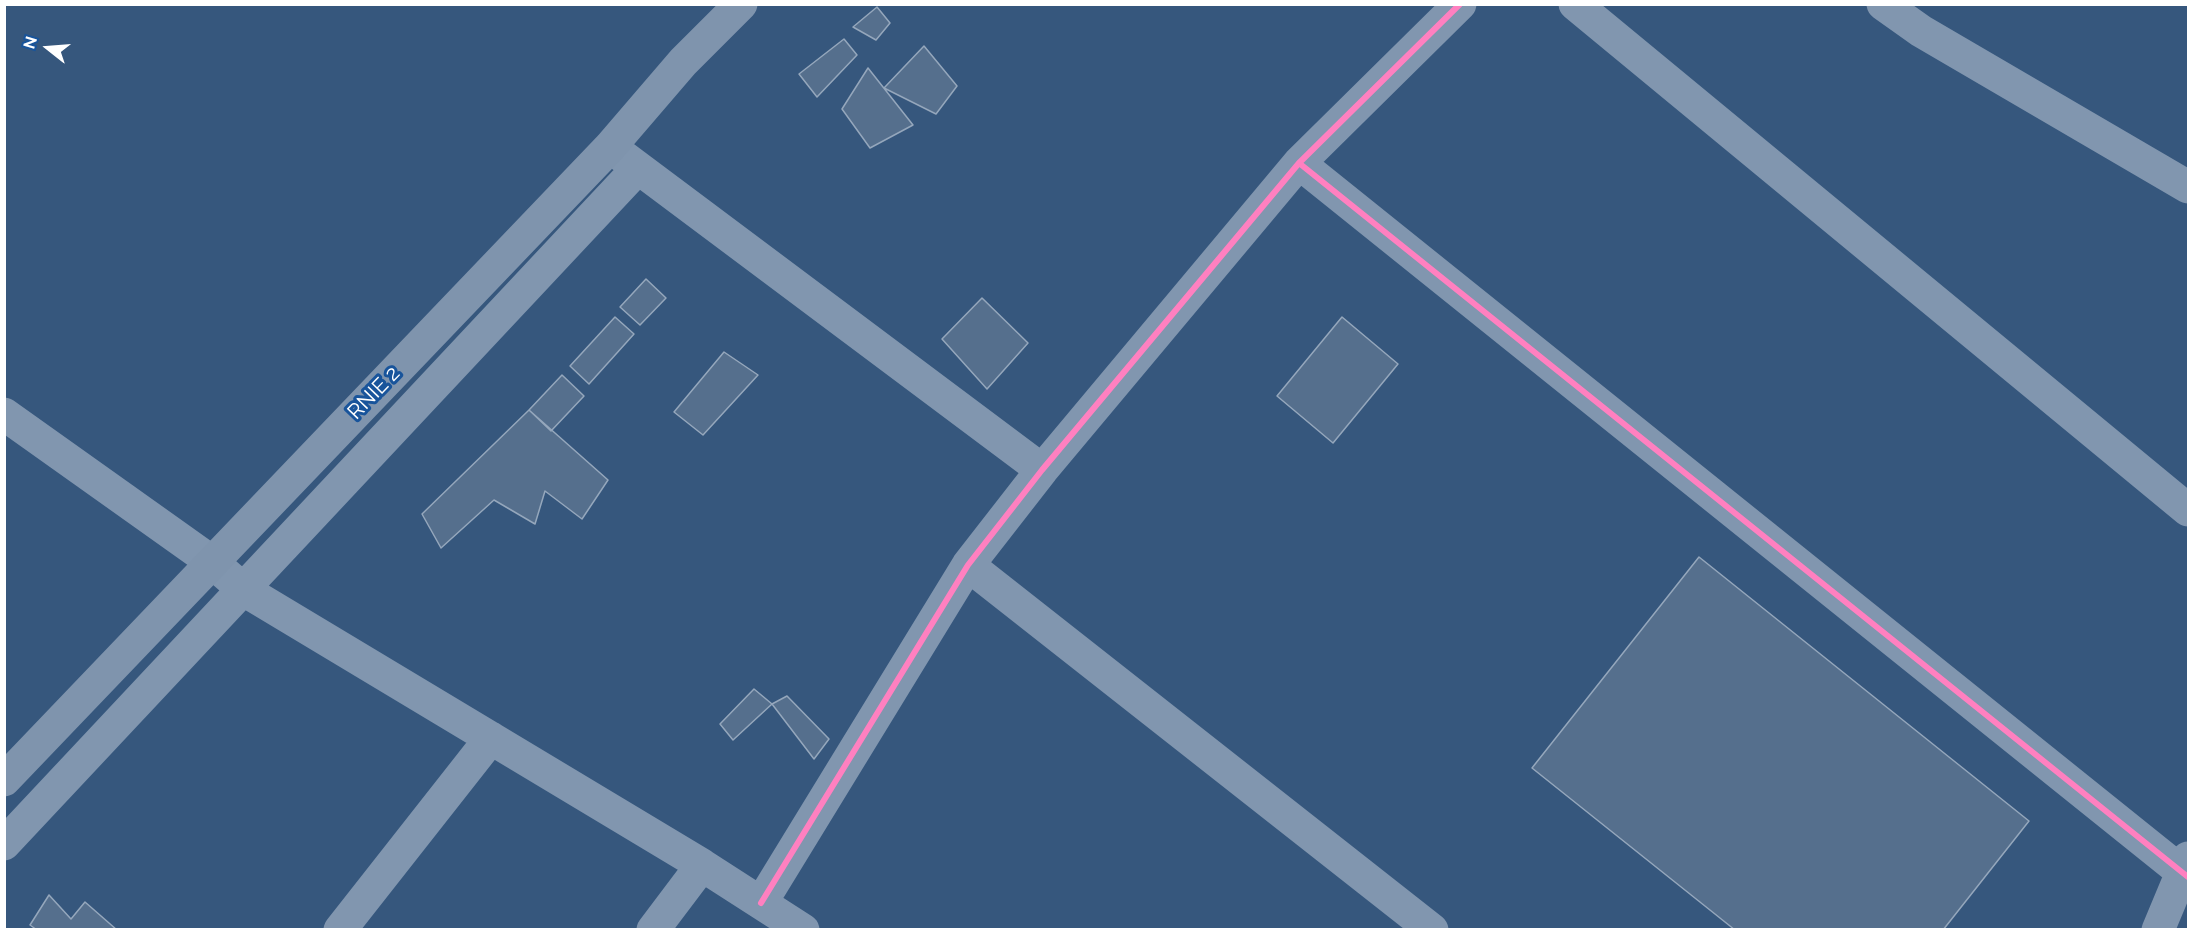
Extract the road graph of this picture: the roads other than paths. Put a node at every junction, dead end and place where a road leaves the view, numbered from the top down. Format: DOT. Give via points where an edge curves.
graph roads {
  1 [pos="741,4"];
  2 [pos="1460,4"];
  3 [pos="1575,4"];
  4 [pos="1883,4"];
  5 [pos="609,147"];
  6 [pos="1299,163"];
  7 [pos="638,168"];
  8 [pos="2188,188"];
  9 [pos="4,414"];
  10 [pos="1042,470"];
  11 [pos="2188,510"];
  12 [pos="212,561"];
  13 [pos="968,565"];
  14 [pos="244,590"];
  15 [pos="491,738"];
  16 [pos="4,780"];
  17 [pos="4,844"];
  18 [pos="702,865"];
  19 [pos="2187,869"];
  20 [pos="762,903"];
  21 [pos="340,930"];
  22 [pos="653,930"];
  23 [pos="803,930"];
  24 [pos="1432,930"];
  25 [pos="2158,930"];
  1 -- 5 [label="highway, RNIE 2 / RNIE 2" via="683,62"];
  2 -- 6 [label="street"];
  3 -- 11 [label="street"];
  4 -- 8 [label="street" via="1921,31"];
  5 -- 7 [label="street"];
  5 -- 12 [label="highway, RNIE 2 / RNIE 2"];
  6 -- 10 [label="street"];
  6 -- 19 [label="street"];
  7 -- 10 [label="street"];
  7 -- 14 [label="street"];
  9 -- 12 [label="street"];
  10 -- 13 [label="street"];
  12 -- 14 [label="street"];
  12 -- 16 [label="highway, RNIE 2 / RNIE 2"];
  13 -- 20 [label="street"];
  13 -- 24 [label="street"];
  14 -- 15 [label="street"];
  14 -- 17 [label="street"];
  15 -- 18 [label="street"];
  15 -- 21 [label="street"];
  18 -- 20 [label="street"];
  18 -- 22 [label="street"];
  19 -- 25 [label="street"];
  20 -- 23 [label="street"];
}
